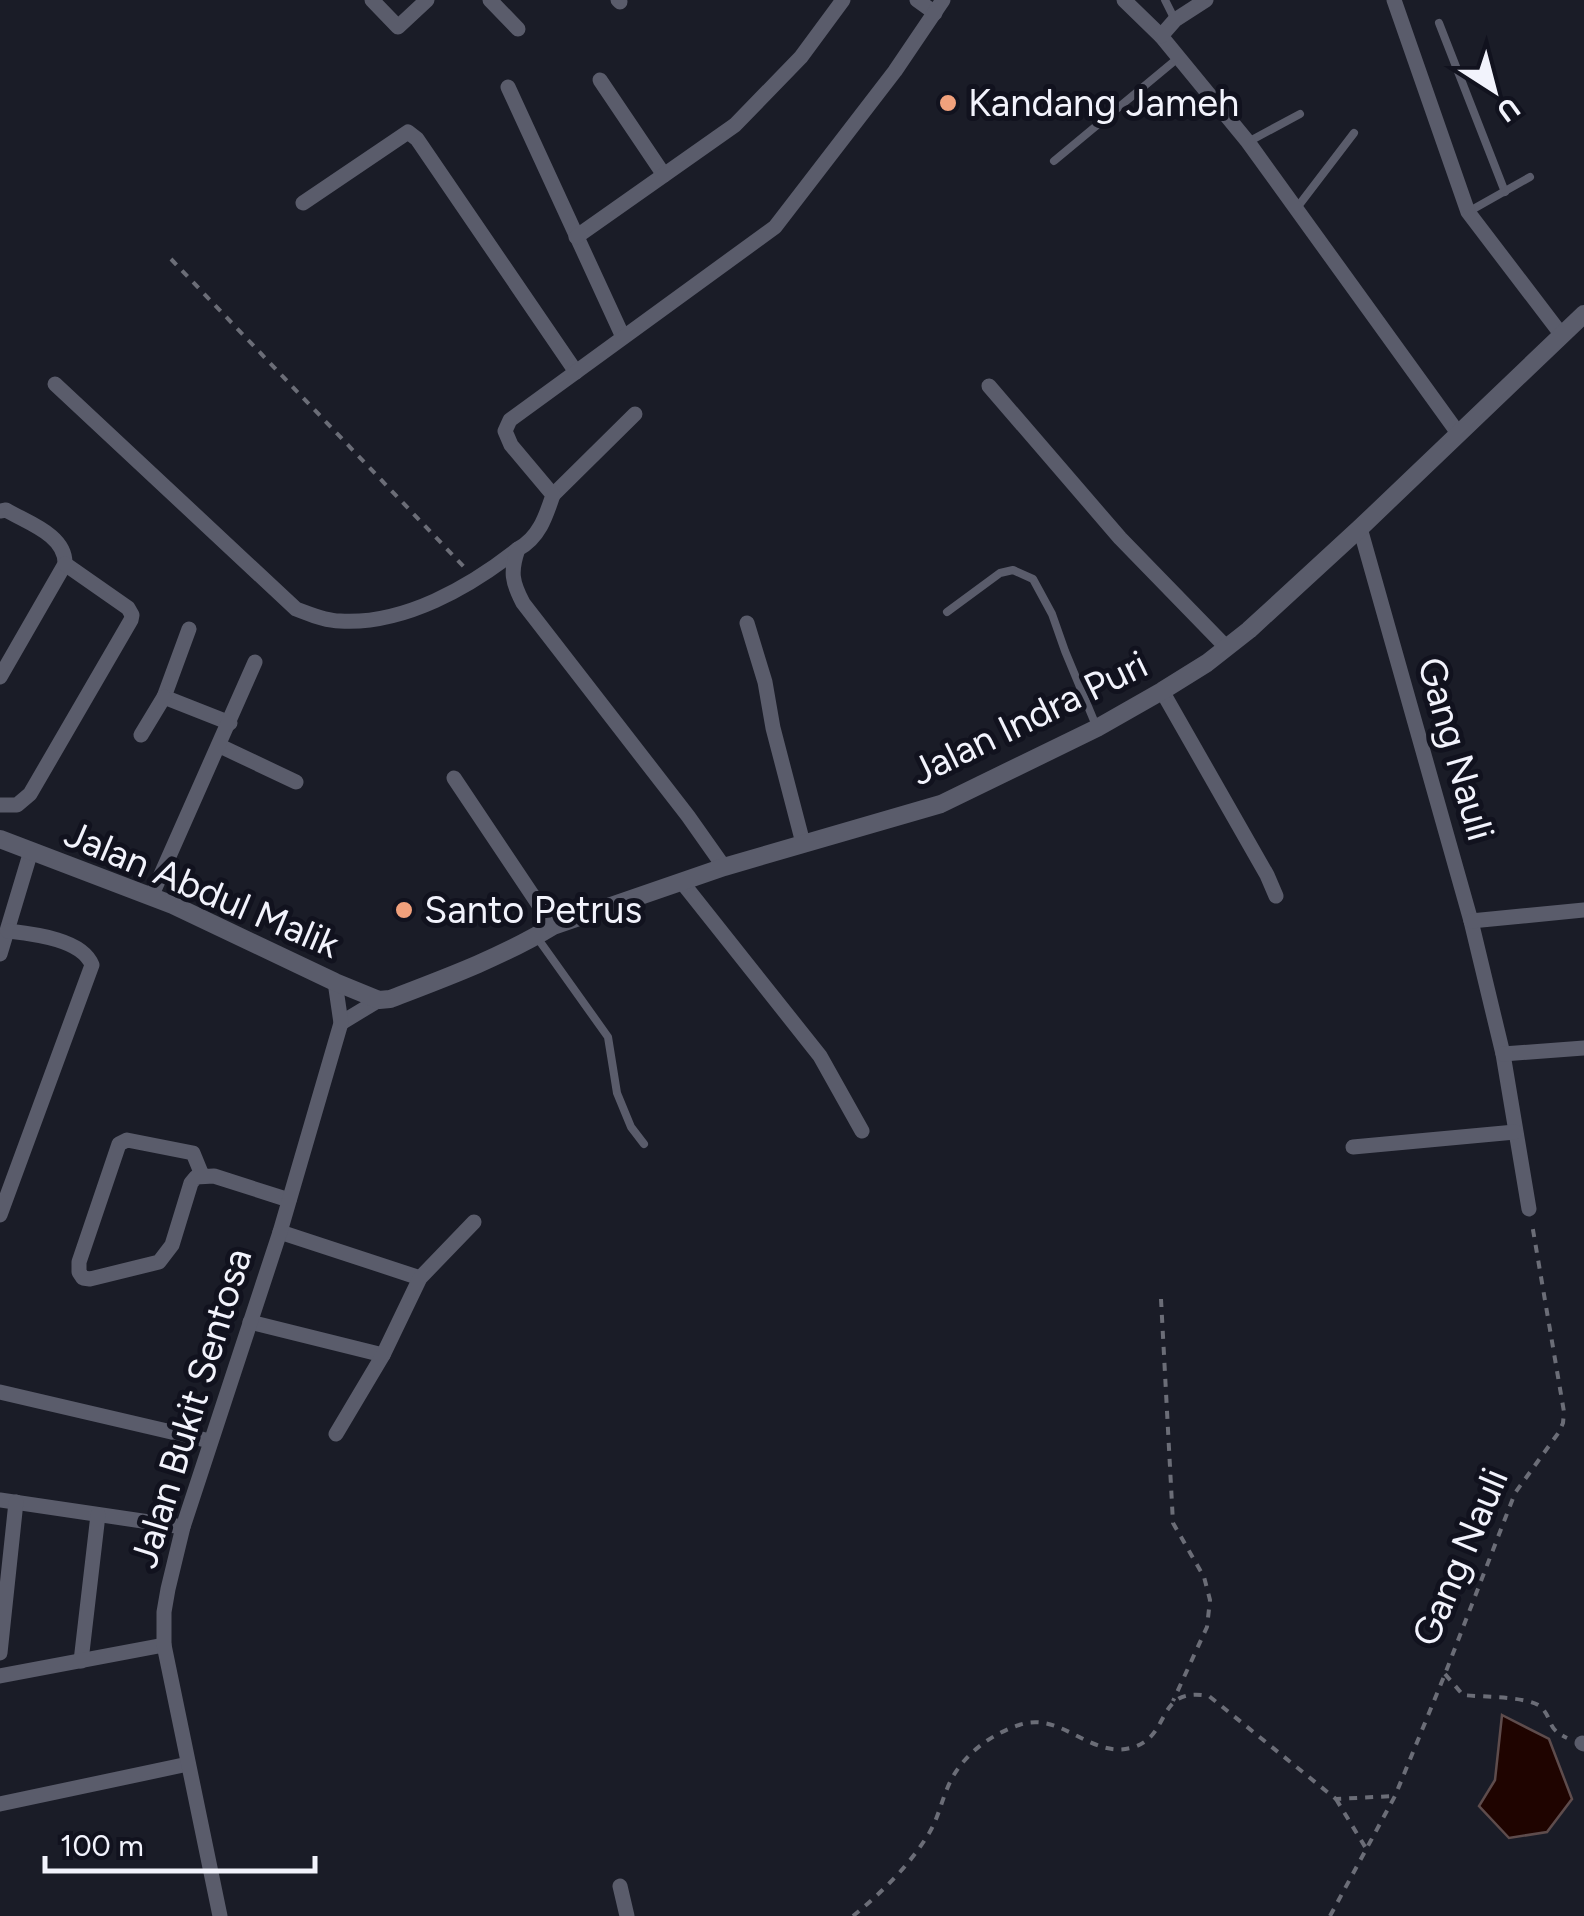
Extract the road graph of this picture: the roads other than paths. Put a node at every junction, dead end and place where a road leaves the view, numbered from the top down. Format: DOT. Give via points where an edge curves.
graph roads {
  1 [pos="372,0"];
  2 [pos="427,0"];
  3 [pos="490,0"];
  4 [pos="843,0"];
  5 [pos="918,0"];
  6 [pos="1124,0"];
  7 [pos="1165,0"];
  8 [pos="1206,0"];
  9 [pos="1394,0"];
  10 [pos="939,6"];
  11 [pos="1175,20"];
  12 [pos="1438,23"];
  13 [pos="518,29"];
  14 [pos="1161,36"];
  15 [pos="1178,58"];
  16 [pos="600,80"];
  17 [pos="508,88"];
  18 [pos="1300,114"];
  19 [pos="1354,133"];
  20 [pos="1248,142"];
  21 [pos="1054,161"];
  22 [pos="664,176"];
  23 [pos="1530,178"];
  24 [pos="1505,192"];
  25 [pos="303,203"];
  26 [pos="1296,210"];
  27 [pos="1468,212"];
  28 [pos="576,236"];
  29 [pos="1584,314"];
  30 [pos="1561,334"];
  31 [pos="623,337"];
  32 [pos="576,372"];
  33 [pos="56,384"];
  34 [pos="989,386"];
  35 [pos="635,414"];
  36 [pos="1458,432"];
  37 [pos="554,495"];
  38 [pos="0,511"];
  39 [pos="1360,528"];
  40 [pos="518,550"];
  41 [pos="64,564"];
  42 [pos="948,612"];
  43 [pos="748,623"];
  44 [pos="189,628"];
  45 [pos="1227,648"];
  46 [pos="255,662"];
  47 [pos="0,677"];
  48 [pos="1162,690"];
  49 [pos="164,697"];
  50 [pos="230,724"];
  51 [pos="1097,728"];
  52 [pos="141,735"];
  53 [pos="220,746"];
  54 [pos="454,778"];
  55 [pos="296,782"];
  56 [pos="0,806"];
  57 [pos="0,839"];
  58 [pos="803,843"];
  59 [pos="32,851"];
  60 [pos="724,867"];
  61 [pos="680,881"];
  62 [pos="1276,896"];
  63 [pos="152,897"];
  64 [pos="1584,910"];
  65 [pos="1471,921"];
  66 [pos="553,926"];
  67 [pos="8,931"];
  68 [pos="536,936"];
  69 [pos="0,954"];
  70 [pos="335,982"];
  71 [pos="379,1000"];
  72 [pos="341,1024"];
  73 [pos="1584,1048"];
  74 [pos="1503,1054"];
  75 [pos="862,1131"];
  76 [pos="1515,1132"];
  77 [pos="644,1144"];
  78 [pos="1353,1147"];
  79 [pos="202,1175"];
  80 [pos="289,1200"];
  81 [pos="1530,1210"];
  82 [pos="0,1215"];
  83 [pos="474,1222"];
  84 [pos="280,1232"];
  85 [pos="420,1278"];
  86 [pos="250,1322"];
  87 [pos="382,1355"];
  88 [pos="0,1392"];
  89 [pos="336,1434"];
  90 [pos="210,1441"];
  91 [pos="8,1501"];
  92 [pos="98,1514"];
  93 [pos="182,1528"];
  94 [pos="164,1645"];
  95 [pos="0,1654"];
  96 [pos="81,1660"];
  97 [pos="0,1676"];
  98 [pos="188,1764"];
  99 [pos="0,1804"];
  100 [pos="620,1886"];
  101 [pos="220,1916"];
  102 [pos="627,1916"];
  1 -- 2 [label="street" via="398,27"];
  3 -- 13 [label="street"];
  4 -- 22 [label="street" via="735,125"];
  5 -- 10 [label="street"];
  6 -- 14 [label="street"];
  7 -- 11 [label="lane"];
  8 -- 11 [label="street"];
  9 -- 27 [label="street"];
  10 -- 31 [label="street" via="776,227"];
  11 -- 14 [label="street"];
  12 -- 24 [label="lane"];
  14 -- 15 [label="street"];
  15 -- 20 [label="street"];
  15 -- 21 [label="lane"];
  16 -- 22 [label="street"];
  17 -- 28 [label="street"];
  18 -- 20 [label="lane"];
  19 -- 26 [label="lane"];
  20 -- 26 [label="street"];
  22 -- 28 [label="street"];
  23 -- 24 [label="lane"];
  24 -- 27 [label="lane"];
  25 -- 32 [label="street" via="408,132"];
  26 -- 36 [label="street"];
  27 -- 30 [label="street"];
  28 -- 31 [label="street"];
  29 -- 30 [label="street, Jalan Indra Puri"];
  30 -- 36 [label="street, Jalan Indra Puri"];
  31 -- 32 [label="street"];
  32 -- 37 [label="street" via="510,420 505,431"];
  33 -- 40 [label="street" via="296,609 336,622 368,621 420,606"];
  34 -- 45 [label="street" via="1120,538"];
  35 -- 37 [label="street"];
  36 -- 39 [label="street, Jalan Indra Puri"];
  37 -- 40 [label="street" via="544,522"];
  38 -- 41 [label="street" via="54,537 65,552"];
  39 -- 45 [label="street, Jalan Indra Puri"];
  39 -- 65 [label="street, Gang Nauli"];
  40 -- 60 [label="street" via="512,568 523,603"];
  41 -- 47 [label="street"];
  41 -- 56 [label="street" via="128,608 131,620 30,794 17,805"];
  42 -- 51 [label="lane" via="1000,573 1014,570 1033,579"];
  43 -- 58 [label="street"];
  44 -- 49 [label="street"];
  45 -- 48 [label="street, Jalan Indra Puri"];
  46 -- 50 [label="street"];
  48 -- 51 [label="street, Jalan Indra Puri"];
  48 -- 62 [label="street"];
  49 -- 50 [label="street"];
  49 -- 52 [label="street"];
  50 -- 53 [label="street"];
  51 -- 58 [label="street, Jalan Indra Puri" via="941,804"];
  53 -- 55 [label="street"];
  53 -- 63 [label="street"];
  54 -- 66 [label="street"];
  57 -- 59 [label="street, Jalan Abdul Malik"];
  58 -- 60 [label="street, Jalan Indra Puri"];
  59 -- 63 [label="street, Jalan Abdul Malik"];
  59 -- 67 [label="street"];
  60 -- 61 [label="street, Jalan Indra Puri"];
  61 -- 66 [label="street, Jalan Indra Puri"];
  61 -- 75 [label="street" via="820,1056"];
  63 -- 70 [label="street, Jalan Abdul Malik"];
  64 -- 65 [label="street"];
  65 -- 74 [label="street, Gang Nauli"];
  66 -- 68 [label="street, Jalan Indra Puri"];
  67 -- 69 [label="street"];
  67 -- 82 [label="street" via="40,934 78,949 92,965"];
  68 -- 71 [label="street, Jalan Indra Puri"];
  68 -- 77 [label="lane" via="608,1037 617,1094"];
  70 -- 71 [label="street, Jalan Abdul Malik"];
  70 -- 72 [label="street, Jalan Bukit Sentosa"];
  71 -- 72 [label="street, Jalan Indra Puri"];
  72 -- 80 [label="street, Jalan Bukit Sentosa"];
  73 -- 74 [label="street"];
  74 -- 76 [label="street, Gang Nauli"];
  76 -- 78 [label="street"];
  76 -- 81 [label="street, Gang Nauli"];
  79 -- 79 [label="street" via="192,1154 120,1144 79,1262 83,1278 159,1262 172,1245 191,1183"];
  79 -- 80 [label="street"];
  80 -- 84 [label="street, Jalan Bukit Sentosa"];
  83 -- 85 [label="street"];
  84 -- 85 [label="street"];
  84 -- 86 [label="street, Jalan Bukit Sentosa"];
  85 -- 87 [label="street"];
  86 -- 87 [label="street"];
  86 -- 90 [label="street, Jalan Bukit Sentosa"];
  87 -- 89 [label="street"];
  88 -- 90 [label="street"];
  90 -- 93 [label="street, Jalan Bukit Sentosa"];
  91 -- 92 [label="street"];
  91 -- 95 [label="street"];
  92 -- 93 [label="street"];
  92 -- 96 [label="street"];
  93 -- 94 [label="street, Jalan Bukit Sentosa"];
  94 -- 96 [label="street"];
  94 -- 98 [label="street, Jalan Bukit Sentosa"];
  96 -- 97 [label="street"];
  98 -- 99 [label="street"];
  98 -- 101 [label="street, Jalan Bukit Sentosa"];
  100 -- 102 [label="street"];
}
